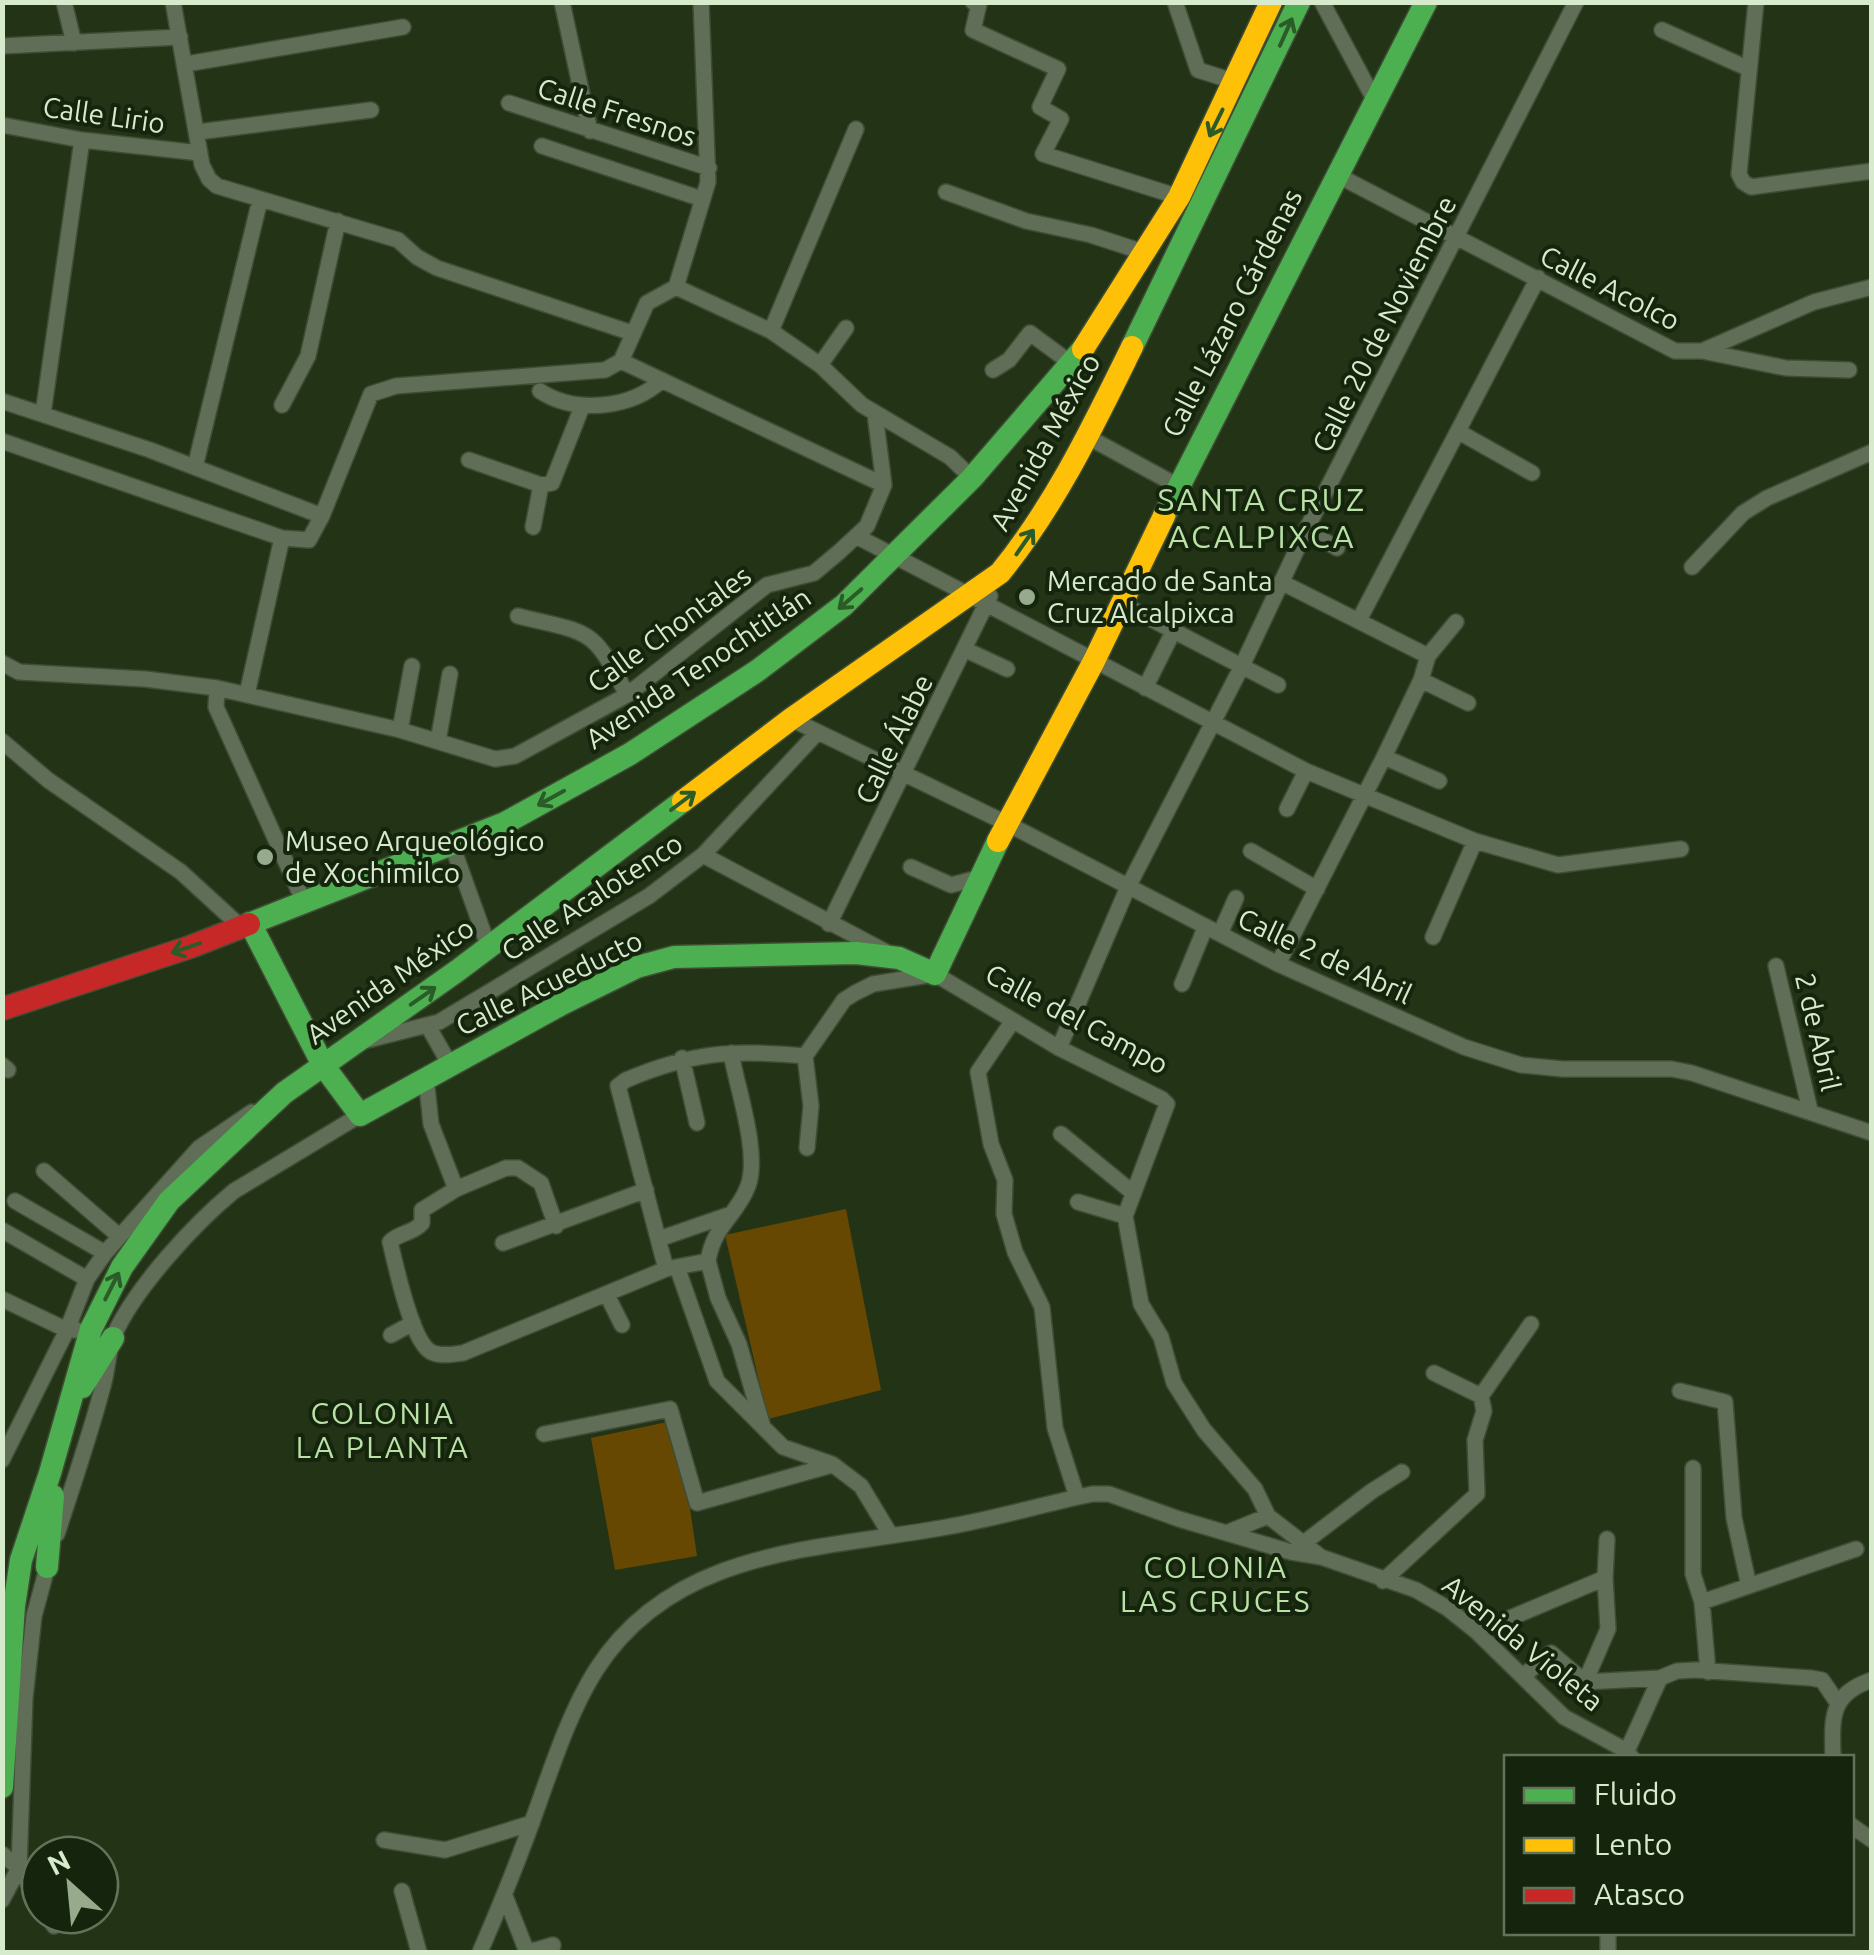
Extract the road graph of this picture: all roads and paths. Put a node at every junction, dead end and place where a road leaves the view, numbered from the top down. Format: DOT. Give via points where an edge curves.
graph roads {
  1 [pos="64,2"];
  2 [pos="173,2"];
  3 [pos="562,2"];
  4 [pos="700,2"];
  5 [pos="972,2"];
  6 [pos="1271,2"];
  7 [pos="1300,2"];
  8 [pos="1322,2"];
  9 [pos="1426,2"];
  10 [pos="1576,2"];
  11 [pos="1756,2"];
  12 [pos="1173,3"];
  13 [pos="403,27"];
  14 [pos="1662,30"];
  15 [pos="180,37"];
  16 [pos="74,42"];
  17 [pos="2,46"];
  18 [pos="186,64"];
  19 [pos="1747,68"];
  20 [pos="1236,82"];
  21 [pos="1374,99"];
  22 [pos="509,103"];
  23 [pos="371,110"];
  24 [pos="2,125"];
  25 [pos="856,129"];
  26 [pos="590,131"];
  27 [pos="198,132"];
  28 [pos="82,140"];
  29 [pos="542,146"];
  30 [pos="200,153"];
  31 [pos="709,168"];
  32 [pos="1872,170"];
  33 [pos="1336,175"];
  34 [pos="946,192"];
  35 [pos="1179,197"];
  36 [pos="702,199"];
  37 [pos="260,200"];
  38 [pos="338,222"];
  39 [pos="1457,239"];
  40 [pos="1146,253"];
  41 [pos="1538,278"];
  42 [pos="676,287"];
  43 [pos="1126,288"];
  44 [pos="1872,288"];
  45 [pos="1154,302"];
  46 [pos="1100,326"];
  47 [pos="846,328"];
  48 [pos="771,330"];
  49 [pos="632,333"];
  50 [pos="1132,345"];
  51 [pos="1702,351"];
  52 [pos="621,361"];
  53 [pos="1072,364"];
  54 [pos="820,365"];
  55 [pos="993,370"];
  56 [pos="1850,370"];
  57 [pos="662,380"];
  58 [pos="540,392"];
  59 [pos="2,402"];
  60 [pos="282,405"];
  61 [pos="582,407"];
  62 [pos="42,414"];
  63 [pos="875,414"];
  64 [pos="1459,432"];
  65 [pos="1086,436"];
  66 [pos="2,441"];
  67 [pos="1872,452"];
  68 [pos="469,460"];
  69 [pos="195,467"];
  70 [pos="1532,473"];
  71 [pos="972,478"];
  72 [pos="541,485"];
  73 [pos="884,485"];
  74 [pos="1178,486"];
  75 [pos="322,516"];
  76 [pos="533,527"];
  77 [pos="1306,530"];
  78 [pos="856,536"];
  79 [pos="282,538"];
  80 [pos="1336,548"];
  81 [pos="896,558"];
  82 [pos="1692,567"];
  83 [pos="1280,582"];
  84 [pos="977,601"];
  85 [pos="1120,603"];
  86 [pos="518,616"];
  87 [pos="1359,620"];
  88 [pos="1456,622"];
  89 [pos="1174,630"];
  90 [pos="966,650"];
  91 [pos="1428,656"];
  92 [pos="1094,661"];
  93 [pos="2,664"];
  94 [pos="412,666"];
  95 [pos="1241,668"];
  96 [pos="1007,669"];
  97 [pos="450,674"];
  98 [pos="1421,680"];
  99 [pos="1278,685"];
  100 [pos="217,688"];
  101 [pos="1146,688"];
  102 [pos="247,694"];
  103 [pos="628,695"];
  104 [pos="1468,703"];
  105 [pos="791,720"];
  106 [pos="1214,723"];
  107 [pos="400,730"];
  108 [pos="818,733"];
  109 [pos="438,740"];
  110 [pos="2,741"];
  111 [pos="1384,757"];
  112 [pos="1306,770"];
  113 [pos="905,774"];
  114 [pos="1438,781"];
  115 [pos="1364,796"];
  116 [pos="1287,809"];
  117 [pos="1006,822"];
  118 [pos="1475,840"];
  119 [pos="452,845"];
  120 [pos="1681,849"];
  121 [pos="1250,851"];
  122 [pos="703,855"];
  123 [pos="911,867"];
  124 [pos="978,878"];
  125 [pos="1128,888"];
  126 [pos="1317,889"];
  127 [pos="1236,898"];
  128 [pos="304,902"];
  129 [pos="828,924"];
  130 [pos="246,925"];
  131 [pos="1212,931"];
  132 [pos="1433,936"];
  133 [pos="489,948"];
  134 [pos="899,958"];
  135 [pos="1278,964"];
  136 [pos="1776,966"];
  137 [pos="457,971"];
  138 [pos="936,974"];
  139 [pos="1182,984"];
  140 [pos="479,998"];
  141 [pos="2,1009"];
  142 [pos="1012,1022"];
  143 [pos="428,1026"];
  144 [pos="356,1043"];
  145 [pos="1059,1048"];
  146 [pos="730,1053"];
  147 [pos="805,1056"];
  148 [pos="682,1058"];
  149 [pos="323,1065"];
  150 [pos="450,1065"];
  151 [pos="426,1078"];
  152 [pos="284,1093"];
  153 [pos="1810,1110"];
  154 [pos="360,1115"];
  155 [pos="697,1123"];
  156 [pos="1872,1133"];
  157 [pos="1061,1134"];
  158 [pos="807,1148"];
  159 [pos="44,1171"];
  160 [pos="456,1189"];
  161 [pos="646,1190"];
  162 [pos="1132,1192"];
  163 [pos="14,1201"];
  164 [pos="1078,1202"];
  165 [pos="731,1214"];
  166 [pos="1124,1216"];
  167 [pos="556,1226"];
  168 [pos="2,1230"];
  169 [pos="119,1236"];
  170 [pos="659,1238"];
  171 [pos="503,1244"];
  172 [pos="106,1253"];
  173 [pos="708,1261"];
  174 [pos="672,1268"];
  175 [pos="88,1279"];
  176 [pos="607,1295"];
  177 [pos="2,1299"];
  178 [pos="1531,1324"];
  179 [pos="622,1325"];
  180 [pos="414,1328"];
  181 [pos="67,1330"];
  182 [pos="102,1333"];
  183 [pos="391,1335"];
  184 [pos="1434,1374"];
  185 [pos="1680,1391"];
  186 [pos="1481,1396"];
  187 [pos="764,1427"];
  188 [pos="544,1434"];
  189 [pos="2,1460"];
  190 [pos="832,1464"];
  191 [pos="1694,1468"];
  192 [pos="1402,1472"];
  193 [pos="50,1473"];
  194 [pos="1077,1497"];
  195 [pos="1268,1516"];
  196 [pos="1231,1532"];
  197 [pos="890,1534"];
  198 [pos="1607,1539"];
  199 [pos="1305,1542"];
  200 [pos="1856,1549"];
  201 [pos="1321,1557"];
  202 [pos="47,1567"];
  203 [pos="1605,1578"];
  204 [pos="1383,1581"];
  205 [pos="1749,1586"];
  206 [pos="1702,1602"];
  207 [pos="1478,1632"];
  208 [pos="1708,1672"];
  209 [pos="1523,1676"];
  210 [pos="1660,1678"];
  211 [pos="1872,1680"];
  212 [pos="1585,1682"];
  213 [pos="1837,1702"];
  214 [pos="1630,1754"];
  215 [pos="1833,1755"];
  216 [pos="2,1787"];
  217 [pos="532,1823"];
  218 [pos="384,1840"];
  219 [pos="2,1854"];
  220 [pos="19,1868"];
  221 [pos="402,1891"];
  222 [pos="505,1896"];
  223 [pos="2,1900"];
  224 [pos="420,1952"];
  225 [pos="480,1952"];
  226 [pos="528,1952"];
  227 [pos="551,1952"];
  1 -- 16 [label="street"];
  2 -- 15 [label="street"];
  3 -- 26 [label="street"];
  4 -- 31 [label="street"];
  5 -- 35 [label="street" via="979,4 973,30 1058,70 1040,107 1061,119 1042,154"];
  6 -- 20 [label="main road, Avenida Tenochtitlán"];
  45 -- 7 [label="main road, Avenida México, one-way"];
  8 -- 21 [label="street"];
  9 -- 21 [label="main road, Calle Lázaro Cárdenas"];
  10 -- 39 [label="street, Calle 20 de Noviembre"];
  11 -- 19 [label="street"];
  12 -- 20 [label="street" via="1198,70"];
  13 -- 18 [label="street"];
  14 -- 19 [label="street"];
  15 -- 16 [label="street"];
  15 -- 18 [label="street"];
  16 -- 17 [label="street"];
  18 -- 27 [label="street"];
  19 -- 32 [label="street" via="1743,182"];
  20 -- 35 [label="main road, Avenida Tenochtitlán, one-way"];
  21 -- 33 [label="main road, Calle Lázaro Cárdenas"];
  22 -- 26 [label="street, Calle Fresnos"];
  23 -- 27 [label="street"];
  24 -- 28 [label="street, Calle Lirio"];
  25 -- 48 [label="street"];
  26 -- 31 [label="street, Calle Fresnos"];
  27 -- 30 [label="street"];
  28 -- 30 [label="street, Calle Lirio"];
  28 -- 62 [label="street"];
  29 -- 36 [label="street"];
  30 -- 37 [label="street" via="208,179"];
  31 -- 36 [label="street"];
  33 -- 39 [label="street, Calle Acolco"];
  33 -- 74 [label="main road, Calle Lázaro Cárdenas"];
  34 -- 40 [label="street"];
  35 -- 40 [label="main road, Avenida Tenochtitlán"];
  36 -- 42 [label="street"];
  37 -- 38 [label="street"];
  37 -- 69 [label="street"];
  38 -- 49 [label="street" via="398,240 437,268"];
  38 -- 60 [label="street" via="308,356"];
  39 -- 41 [label="street, Calle Acolco"];
  39 -- 77 [label="street, Calle 20 de Noviembre"];
  40 -- 43 [label="main road, Avenida Tenochtitlán"];
  41 -- 51 [label="street, Calle Acolco" via="1675,351"];
  41 -- 64 [label="street"];
  42 -- 48 [label="street"];
  42 -- 49 [label="street" via="646,303"];
  43 -- 45 [label="main road"];
  43 -- 46 [label="main road, Avenida Tenochtitlán"];
  44 -- 51 [label="street, Calle Acolco" via="1814,302"];
  45 -- 50 [label="main road, Avenida México"];
  46 -- 50 [label="main road"];
  46 -- 53 [label="main road, Avenida Tenochtitlán"];
  47 -- 54 [label="street"];
  48 -- 54 [label="street"];
  49 -- 52 [label="street"];
  50 -- 65 [label="main road, Avenida México"];
  51 -- 56 [label="street" via="1786,368"];
  52 -- 57 [label="street"];
  52 -- 75 [label="street" via="604,370 370,394"];
  53 -- 55 [label="street" via="1030,333"];
  53 -- 71 [label="main road, Avenida Tenochtitlán"];
  54 -- 63 [label="street"];
  57 -- 61 [label="street" via="649,392"];
  57 -- 73 [label="street"];
  58 -- 61 [label="street"];
  59 -- 62 [label="street"];
  61 -- 72 [label="street" via="552,483"];
  62 -- 69 [label="street"];
  63 -- 71 [label="street"];
  63 -- 73 [label="street"];
  64 -- 70 [label="street"];
  64 -- 87 [label="street"];
  65 -- 74 [label="street"];
  84 -- 65 [label="main road, Avenida México, one-way" via="1024,546"];
  66 -- 79 [label="street"];
  67 -- 82 [label="street" via="1744,513"];
  68 -- 72 [label="street"];
  69 -- 75 [label="street"];
  71 -- 81 [label="main road, Avenida Tenochtitlán"];
  72 -- 76 [label="street"];
  73 -- 78 [label="street, Calle Chontales"];
  74 -- 85 [label="main road, Calle Lázaro Cárdenas"];
  75 -- 79 [label="street" via="309,540"];
  77 -- 80 [label="street"];
  77 -- 83 [label="street, Calle 20 de Noviembre"];
  78 -- 81 [label="street"];
  78 -- 103 [label="street, Calle Chontales" via="814,574 767,585"];
  79 -- 102 [label="street"];
  81 -- 84 [label="street"];
  81 -- 119 [label="main road, Avenida Tenochtitlán, one-way" via="757,671 662,734 506,823"];
  83 -- 87 [label="street"];
  83 -- 95 [label="street, Calle 20 de Noviembre"];
  84 -- 90 [label="street, Calle Álabe"];
  84 -- 92 [label="street"];
  84 -- 105 [label="main road, Avenida México"];
  85 -- 89 [label="street"];
  85 -- 92 [label="main road, Calle Lázaro Cárdenas"];
  86 -- 103 [label="street" via="592,637"];
  87 -- 91 [label="street"];
  88 -- 91 [label="street"];
  89 -- 95 [label="street"];
  89 -- 101 [label="street"];
  90 -- 96 [label="street"];
  90 -- 113 [label="street, Calle Álabe"];
  91 -- 98 [label="street"];
  92 -- 101 [label="street"];
  92 -- 117 [label="main road, Calle Lázaro Cárdenas"];
  93 -- 100 [label="street, Calle Chontales" via="20,672"];
  94 -- 107 [label="street"];
  95 -- 99 [label="street"];
  95 -- 106 [label="street, Calle 20 de Noviembre"];
  97 -- 109 [label="street"];
  98 -- 104 [label="street"];
  98 -- 111 [label="street"];
  100 -- 102 [label="street, Calle Chontales"];
  100 -- 128 [label="street" via="216,707"];
  101 -- 106 [label="street"];
  102 -- 107 [label="street, Calle Chontales"];
  103 -- 109 [label="street, Calle Chontales" via="515,756 496,759"];
  105 -- 108 [label="street, Calle 2 de Abril"];
  133 -- 105 [label="main road, Avenida México, one-way"];
  106 -- 112 [label="street"];
  106 -- 125 [label="street, Calle 20 de Noviembre"];
  107 -- 109 [label="street, Calle Chontales"];
  108 -- 113 [label="street, Calle 2 de Abril"];
  108 -- 122 [label="street, Calle Acalotenco"];
  110 -- 130 [label="street"];
  111 -- 114 [label="street"];
  111 -- 115 [label="street"];
  112 -- 115 [label="street"];
  112 -- 116 [label="street"];
  113 -- 117 [label="street, Calle 2 de Abril"];
  113 -- 129 [label="street, Calle Álabe"];
  115 -- 118 [label="street"];
  115 -- 126 [label="street"];
  117 -- 124 [label="main road, Calle Lázaro Cárdenas"];
  117 -- 125 [label="street, Calle 2 de Abril"];
  118 -- 120 [label="street" via="1558,865"];
  118 -- 132 [label="street"];
  119 -- 128 [label="main road, Avenida Tenochtitlán"];
  119 -- 133 [label="street"];
  121 -- 126 [label="street"];
  122 -- 129 [label="street, Calle del Campo"];
  122 -- 140 [label="street, Calle Acalotenco" via="649,896"];
  123 -- 124 [label="street" via="951,885"];
  124 -- 138 [label="main road, Calle Lázaro Cárdenas"];
  125 -- 131 [label="street, Calle 2 de Abril"];
  125 -- 145 [label="street, Calle 20 de Noviembre"];
  126 -- 135 [label="street"];
  127 -- 131 [label="street"];
  128 -- 130 [label="main road, Avenida Tenochtitlán"];
  129 -- 134 [label="street, Calle del Campo"];
  130 -- 141 [label="main road, Avenida Tenochtitlán, one-way"];
  130 -- 149 [label="main road"];
  131 -- 135 [label="street, Calle 2 de Abril"];
  131 -- 139 [label="street"];
  133 -- 137 [label="main road, Avenida México"];
  134 -- 138 [label="main road, Calle del Campo"];
  134 -- 150 [label="main road, Calle Acueducto" via="815,952 674,957 560,1004"];
  135 -- 153 [label="street, Calle 2 de Abril" via="1494,1058 1563,1069 1672,1069"];
  136 -- 153 [label="street, 2 de Abril"];
  137 -- 140 [label="street"];
  144 -- 137 [label="main road, Avenida México, one-way"];
  138 -- 142 [label="street, Calle del Campo"];
  138 -- 147 [label="street" via="854,992"];
  140 -- 143 [label="street, Calle Acalotenco"];
  142 -- 145 [label="street, Calle del Campo"];
  142 -- 194 [label="street" via="978,1072 990,1144 1005,1180 1004,1214 1042,1307 1055,1428"];
  143 -- 144 [label="street, Calle Acalotenco"];
  143 -- 150 [label="street"];
  144 -- 149 [label="main road, Avenida México"];
  145 -- 162 [label="street, Calle del Campo" via="1167,1104"];
  146 -- 147 [label="street"];
  146 -- 148 [label="street"];
  146 -- 165 [label="street" via="751,1156 748,1185"];
  147 -- 158 [label="street"];
  148 -- 155 [label="street"];
  148 -- 161 [label="street" via="618,1086"];
  149 -- 152 [label="main road, Avenida México"];
  149 -- 154 [label="main road"];
  150 -- 151 [label="main road, Calle Acueducto"];
  151 -- 154 [label="main road, Calle Acueducto"];
  151 -- 160 [label="street" via="431,1124"];
  152 -- 169 [label="street" via="199,1148"];
  182 -- 152 [label="main road, Avenida México, one-way" via="122,1266 170,1201"];
  153 -- 156 [label="street, Calle 2 de Abril"];
  154 -- 182 [label="street, Calle Acueducto" via="216,1206"];
  157 -- 162 [label="street"];
  159 -- 169 [label="street"];
  160 -- 167 [label="street" via="518,1168 541,1183"];
  160 -- 180 [label="street" via="422,1210 417,1230 390,1242"];
  161 -- 167 [label="street"];
  161 -- 170 [label="street"];
  162 -- 166 [label="street, Calle del Campo"];
  163 -- 172 [label="street"];
  164 -- 166 [label="street"];
  165 -- 170 [label="street"];
  165 -- 173 [label="street" via="711,1240"];
  166 -- 195 [label="street, Calle del Campo" via="1140,1304 1161,1337 1174,1384 1255,1489"];
  167 -- 171 [label="street"];
  168 -- 175 [label="street"];
  169 -- 172 [label="street"];
  170 -- 174 [label="street"];
  172 -- 175 [label="street"];
  173 -- 174 [label="street"];
  173 -- 187 [label="street"];
  174 -- 176 [label="street"];
  174 -- 187 [label="street" via="716,1381"];
  175 -- 181 [label="street"];
  176 -- 179 [label="street"];
  176 -- 180 [label="street" via="463,1353 431,1352"];
  177 -- 181 [label="street"];
  178 -- 186 [label="street"];
  180 -- 183 [label="street"];
  181 -- 182 [label="street"];
  181 -- 189 [label="street"];
  182 -- 193 [label="main road, Avenida México" via="68,1406"];
  182 -- 202 [label="street, Calle Acueducto" via="104,1383"];
  184 -- 186 [label="street"];
  185 -- 205 [label="street" via="1725,1402 1734,1518"];
  186 -- 204 [label="street" via="1477,1494"];
  187 -- 190 [label="street" via="783,1446"];
  188 -- 190 [label="street" via="670,1409 697,1502"];
  190 -- 197 [label="street" via="860,1486"];
  191 -- 206 [label="street" via="1693,1574"];
  192 -- 199 [label="street"];
  193 -- 202 [label="main road"];
  193 -- 216 [label="main road, Avenida México" via="16,1584"];
  194 -- 196 [label="street" via="1110,1494"];
  194 -- 197 [label="street"];
  195 -- 196 [label="street"];
  195 -- 199 [label="street, Calle del Campo"];
  196 -- 201 [label="street"];
  197 -- 217 [label="street" via="742,1562 697,1580 648,1613 596,1670"];
  198 -- 203 [label="street"];
  199 -- 201 [label="street, Calle del Campo"];
  200 -- 205 [label="street"];
  201 -- 204 [label="street, Avenida Violeta"];
  202 -- 220 [label="street, Calle Acueducto" via="25,1698"];
  203 -- 207 [label="street"];
  203 -- 212 [label="street" via="1608,1628"];
  204 -- 207 [label="street, Avenida Violeta" via="1416,1590"];
  205 -- 206 [label="street"];
  206 -- 208 [label="street"];
  207 -- 209 [label="street, Avenida Violeta"];
  208 -- 210 [label="street" via="1677,1670"];
  208 -- 213 [label="street" via="1822,1680"];
  209 -- 212 [label="street" via="1552,1653"];
  209 -- 214 [label="street, Avenida Violeta" via="1564,1717"];
  210 -- 212 [label="street"];
  210 -- 214 [label="street"];
  211 -- 213 [label="street"];
  213 -- 215 [label="street"];
  217 -- 218 [label="street" via="445,1850"];
  217 -- 222 [label="street"];
  219 -- 220 [label="street"];
  220 -- 223 [label="street"];
  221 -- 224 [label="street"];
  222 -- 225 [label="street"];
  222 -- 226 [label="street"];
  226 -- 227 [label="street" via="553,1945"];
}
